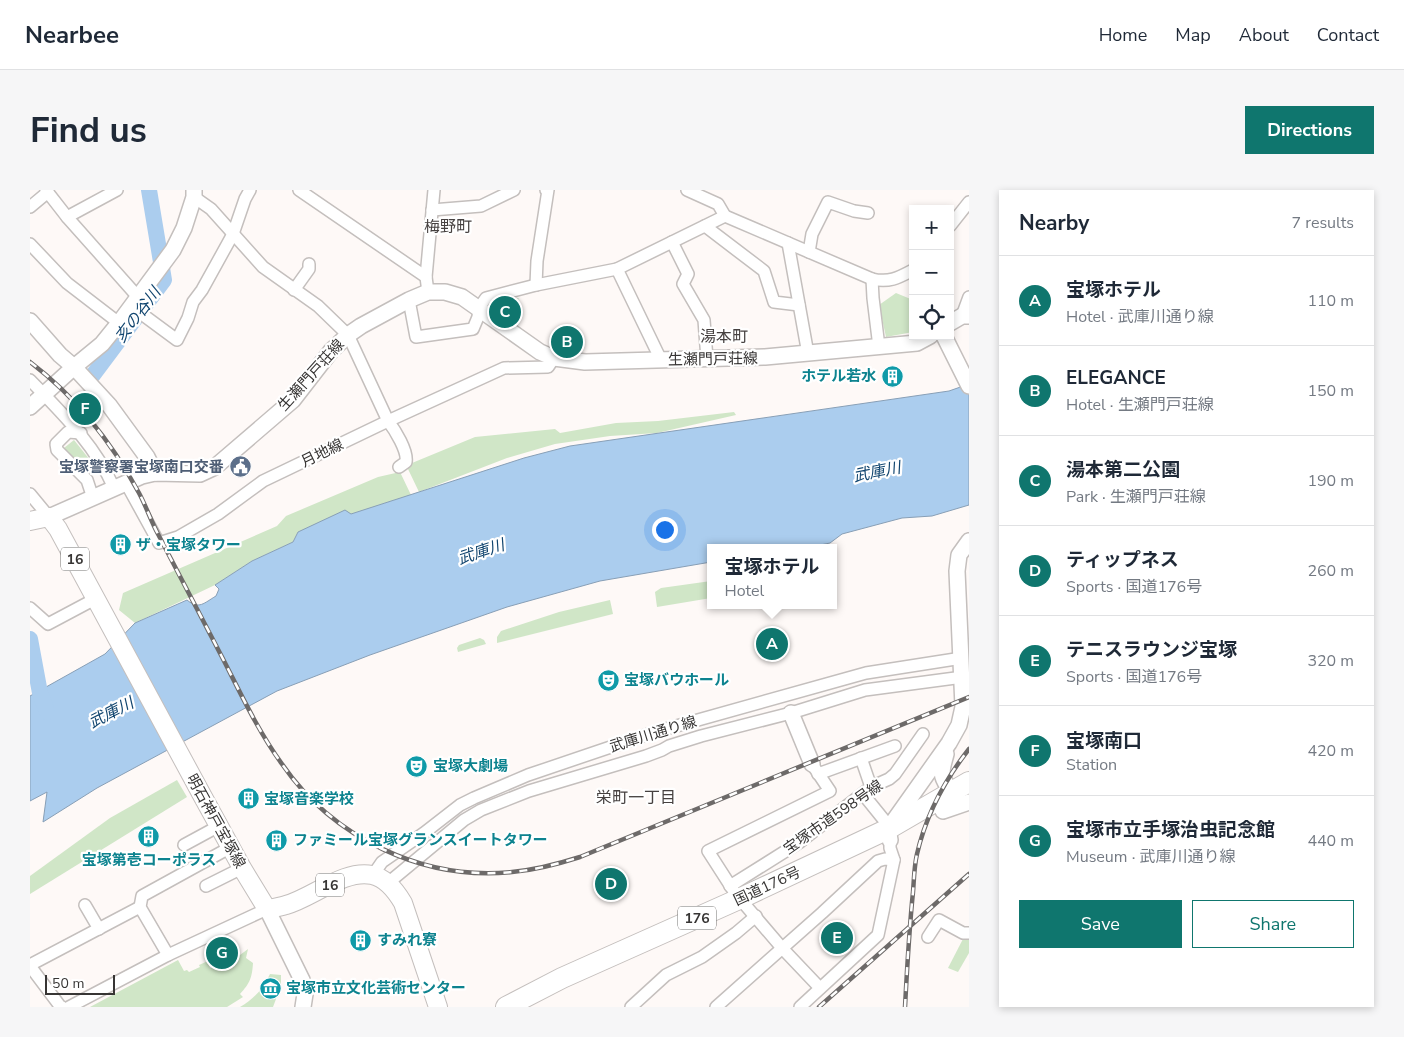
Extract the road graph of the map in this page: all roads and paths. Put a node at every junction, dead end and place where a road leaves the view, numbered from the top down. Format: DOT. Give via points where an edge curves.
graph roads {
  1 [pos="117,190"];
  2 [pos="250,190"];
  3 [pos="299,190"];
  4 [pos="434,190"];
  5 [pos="514,190"];
  6 [pos="546,190"];
  7 [pos="687,190"];
  8 [pos="47,191"];
  9 [pos="194,194"];
  10 [pos="969,202"];
  11 [pos="30,206"];
  12 [pos="432,210"];
  13 [pos="868,213"];
  14 [pos="725,216"];
  15 [pos="66,218"];
  16 [pos="954,221"];
  17 [pos="705,226"];
  18 [pos="233,234"];
  19 [pos="672,242"];
  20 [pos="788,243"];
  21 [pos="30,244"];
  22 [pos="809,252"];
  23 [pos="308,264"];
  24 [pos="617,269"];
  25 [pos="909,272"];
  26 [pos="426,277"];
  27 [pos="872,279"];
  28 [pos="536,285"];
  29 [pos="294,290"];
  30 [pos="428,292"];
  31 [pos="969,297"];
  32 [pos="409,300"];
  33 [pos="799,305"];
  34 [pos="136,307"];
  35 [pos="479,308"];
  36 [pos="961,318"];
  37 [pos="30,321"];
  38 [pos="119,323"];
  39 [pos="348,335"];
  40 [pos="923,340"];
  41 [pos="946,340"];
  42 [pos="879,347"];
  43 [pos="808,354"];
  44 [pos="554,358"];
  45 [pos="707,359"];
  46 [pos="661,360"];
  47 [pos="74,367"];
  48 [pos="30,380"];
  49 [pos="969,386"];
  50 [pos="44,394"];
  51 [pos="30,407"];
  52 [pos="388,421"];
  53 [pos="81,433"];
  54 [pos="399,467"];
  55 [pos="155,473"];
  56 [pos="120,485"];
  57 [pos="30,494"];
  58 [pos="93,498"];
  59 [pos="49,517"];
  60 [pos="30,521"];
  61 [pos="969,541"];
  62 [pos="97,601"];
  63 [pos="30,608"];
  64 [pos="962,658"];
  65 [pos="963,677"];
  66 [pos="785,696"];
  67 [pos="791,713"];
  68 [pos="923,734"];
  69 [pos="640,738"];
  70 [pos="949,743"];
  71 [pos="895,746"];
  72 [pos="646,756"];
  73 [pos="861,758"];
  74 [pos="815,769"];
  75 [pos="969,773"];
  76 [pos="969,782"];
  77 [pos="948,787"];
  78 [pos="867,790"];
  79 [pos="969,796"];
  80 [pos="969,802"];
  81 [pos="943,811"];
  82 [pos="909,816"];
  83 [pos="219,826"];
  84 [pos="889,835"];
  85 [pos="184,845"];
  86 [pos="231,847"];
  87 [pos="401,848"];
  88 [pos="418,858"];
  89 [pos="894,860"];
  90 [pos="242,868"];
  91 [pos="381,879"];
  92 [pos="206,886"];
  93 [pos="743,902"];
  94 [pos="85,905"];
  95 [pos="140,907"];
  96 [pos="267,909"];
  97 [pos="99,929"];
  98 [pos="969,933"];
  99 [pos="928,936"];
  100 [pos="782,948"];
  101 [pos="168,955"];
  102 [pos="30,966"];
  103 [pos="820,988"];
  104 [pos="62,1007"];
  105 [pos="68,1007"];
  106 [pos="303,1007"];
  107 [pos="438,1007"];
  108 [pos="506,1007"];
  109 [pos="531,1007"];
  110 [pos="631,1007"];
  111 [pos="716,1007"];
  112 [pos="800,1007"];
  1 -- 15 [label="street"];
  2 -- 18 [label="street"];
  3 -- 26 [label="street"];
  4 -- 12 [label="street"];
  5 -- 12 [label="street" via="482,206"];
  6 -- 28 [label="street"];
  7 -- 14 [label="street" via="718,204"];
  8 -- 11 [label="street"];
  8 -- 15 [label="street"];
  9 -- 18 [label="street"];
  9 -- 34 [label="street" via="184,228 173,250"];
  10 -- 16 [label="street"];
  12 -- 26 [label="street"];
  13 -- 22 [label="street" via="828,202 812,234"];
  14 -- 17 [label="street"];
  14 -- 20 [label="street"];
  15 -- 34 [label="street"];
  17 -- 19 [label="street"];
  17 -- 33 [label="street" via="764,271 774,302"];
  18 -- 29 [label="street" via="263,267"];
  18 -- 34 [label="street" via="193,302 177,340"];
  19 -- 24 [label="street"];
  19 -- 45 [label="street" via="688,274 683,284 704,320"];
  20 -- 22 [label="street"];
  20 -- 33 [label="street"];
  21 -- 38 [label="street" via="67,283"];
  22 -- 27 [label="street"];
  23 -- 29 [label="street" via="309,269"];
  24 -- 28 [label="street"];
  24 -- 46 [label="street"];
  25 -- 27 [label="street" via="883,282"];
  26 -- 30 [label="street"];
  27 -- 42 [label="street"];
  28 -- 35 [label="street" via="486,298"];
  29 -- 39 [label="street" via="318,306"];
  30 -- 32 [label="street, 生瀬門戸荘線"];
  30 -- 35 [label="street, 生瀬門戸荘線" via="445,292"];
  31 -- 36 [label="street"];
  32 -- 35 [label="street" via="416,337 473,329"];
  32 -- 39 [label="street, 生瀬門戸荘線"];
  33 -- 43 [label="street"];
  34 -- 38 [label="street"];
  35 -- 44 [label="street, 生瀬門戸荘線" via="540,352"];
  37 -- 47 [label="street"];
  38 -- 47 [label="street" via="102,344"];
  39 -- 52 [label="street"];
  39 -- 55 [label="street, 生瀬門戸荘線" via="331,351 293,400 215,467 200,474"];
  40 -- 42 [label="street, 生瀬門戸荘線"];
  41 -- 49 [label="street"];
  42 -- 43 [label="street, 生瀬門戸荘線"];
  43 -- 45 [label="street, 生瀬門戸荘線"];
  44 -- 46 [label="street, 生瀬門戸荘線" via="585,362"];
  44 -- 52 [label="street, 月地線" via="548,366 504,368"];
  45 -- 46 [label="street, 生瀬門戸荘線"];
  47 -- 50 [label="street"];
  47 -- 55 [label="street" via="109,406"];
  48 -- 50 [label="street"];
  50 -- 51 [label="street"];
  50 -- 53 [label="street"];
  52 -- 54 [label="street" via="407,456 406,462"];
  52 -- 56 [label="street, 月地線" via="263,481 218,514 178,537 159,543"];
  53 -- 56 [label="street"];
  53 -- 58 [label="street" via="68,432 56,444 57,450 86,480"];
  55 -- 56 [label="street, 生瀬門戸荘線"];
  56 -- 58 [label="street, 生瀬門戸荘線"];
  57 -- 59 [label="street"];
  58 -- 59 [label="street, 生瀬門戸荘線"];
  59 -- 60 [label="main road"];
  59 -- 62 [label="main road, 明石神戸宝塚線 / 16"];
  61 -- 64 [label="street" via="959,555 957,571"];
  62 -- 63 [label="street" via="48,624"];
  62 -- 83 [label="main road, 明石神戸宝塚線 / 16"];
  64 -- 65 [label="street"];
  64 -- 66 [label="street, 武庫川通り線" via="866,673"];
  65 -- 67 [label="street, 武庫川通り線" via="865,690"];
  65 -- 70 [label="street" via="963,707"];
  66 -- 67 [label="street"];
  66 -- 69 [label="street, 武庫川通り線"];
  67 -- 72 [label="street, 武庫川通り線" via="693,738"];
  67 -- 74 [label="street"];
  68 -- 78 [label="street, 宝塚市道598号線" via="895,774"];
  69 -- 72 [label="street"];
  69 -- 87 [label="street, 武庫川通り線" via="528,775 474,798"];
  70 -- 77 [label="street" via="941,772"];
  70 -- 84 [label="street"];
  71 -- 73 [label="street"];
  72 -- 88 [label="street, 武庫川通り線" via="529,791 481,810"];
  73 -- 74 [label="street"];
  73 -- 78 [label="street"];
  74 -- 93 [label="street" via="830,791 708,851"];
  75 -- 77 [label="street"];
  76 -- 82 [label="highway, 国道176号 / 176"];
  77 -- 82 [label="street"];
  78 -- 84 [label="street"];
  78 -- 93 [label="street, 宝塚市道598号線" via="800,842"];
  79 -- 81 [label="highway, 国道176号 / 176"];
  80 -- 81 [label="street"];
  81 -- 84 [label="highway, 国道176号 / 176"];
  82 -- 84 [label="highway, 国道176号 / 176"];
  83 -- 85 [label="street"];
  83 -- 86 [label="main road, 明石神戸宝塚線 / 16"];
  84 -- 89 [label="street"];
  84 -- 93 [label="highway, 国道176号 / 176"];
  86 -- 90 [label="main road, 明石神戸宝塚線 / 16"];
  86 -- 95 [label="street" via="142,896"];
  87 -- 88 [label="street"];
  87 -- 91 [label="street, 武庫川通り線" via="382,862"];
  88 -- 91 [label="street, 武庫川通り線"];
  89 -- 100 [label="street" via="878,861"];
  89 -- 103 [label="street" via="878,935"];
  90 -- 92 [label="street"];
  90 -- 96 [label="main road, 明石神戸宝塚線 / 16"];
  91 -- 96 [label="main road, 16" via="359,874 286,905"];
  91 -- 107 [label="main road" via="396,891 403,903"];
  93 -- 100 [label="street"];
  93 -- 108 [label="highway, 国道176号 / 176" via="562,978"];
  93 -- 109 [label="highway, 国道176号 / 176"];
  93 -- 110 [label="street, 宝塚市道598号線" via="736,933 702,957 666,975"];
  94 -- 97 [label="street"];
  95 -- 97 [label="street"];
  95 -- 101 [label="street"];
  96 -- 101 [label="street"];
  96 -- 106 [label="street" via="302,980"];
  97 -- 102 [label="street"];
  98 -- 99 [label="street" via="963,934 939,920"];
  100 -- 103 [label="street"];
  100 -- 111 [label="street"];
  101 -- 105 [label="street"];
  102 -- 104 [label="street"];
  103 -- 112 [label="street"];
}
